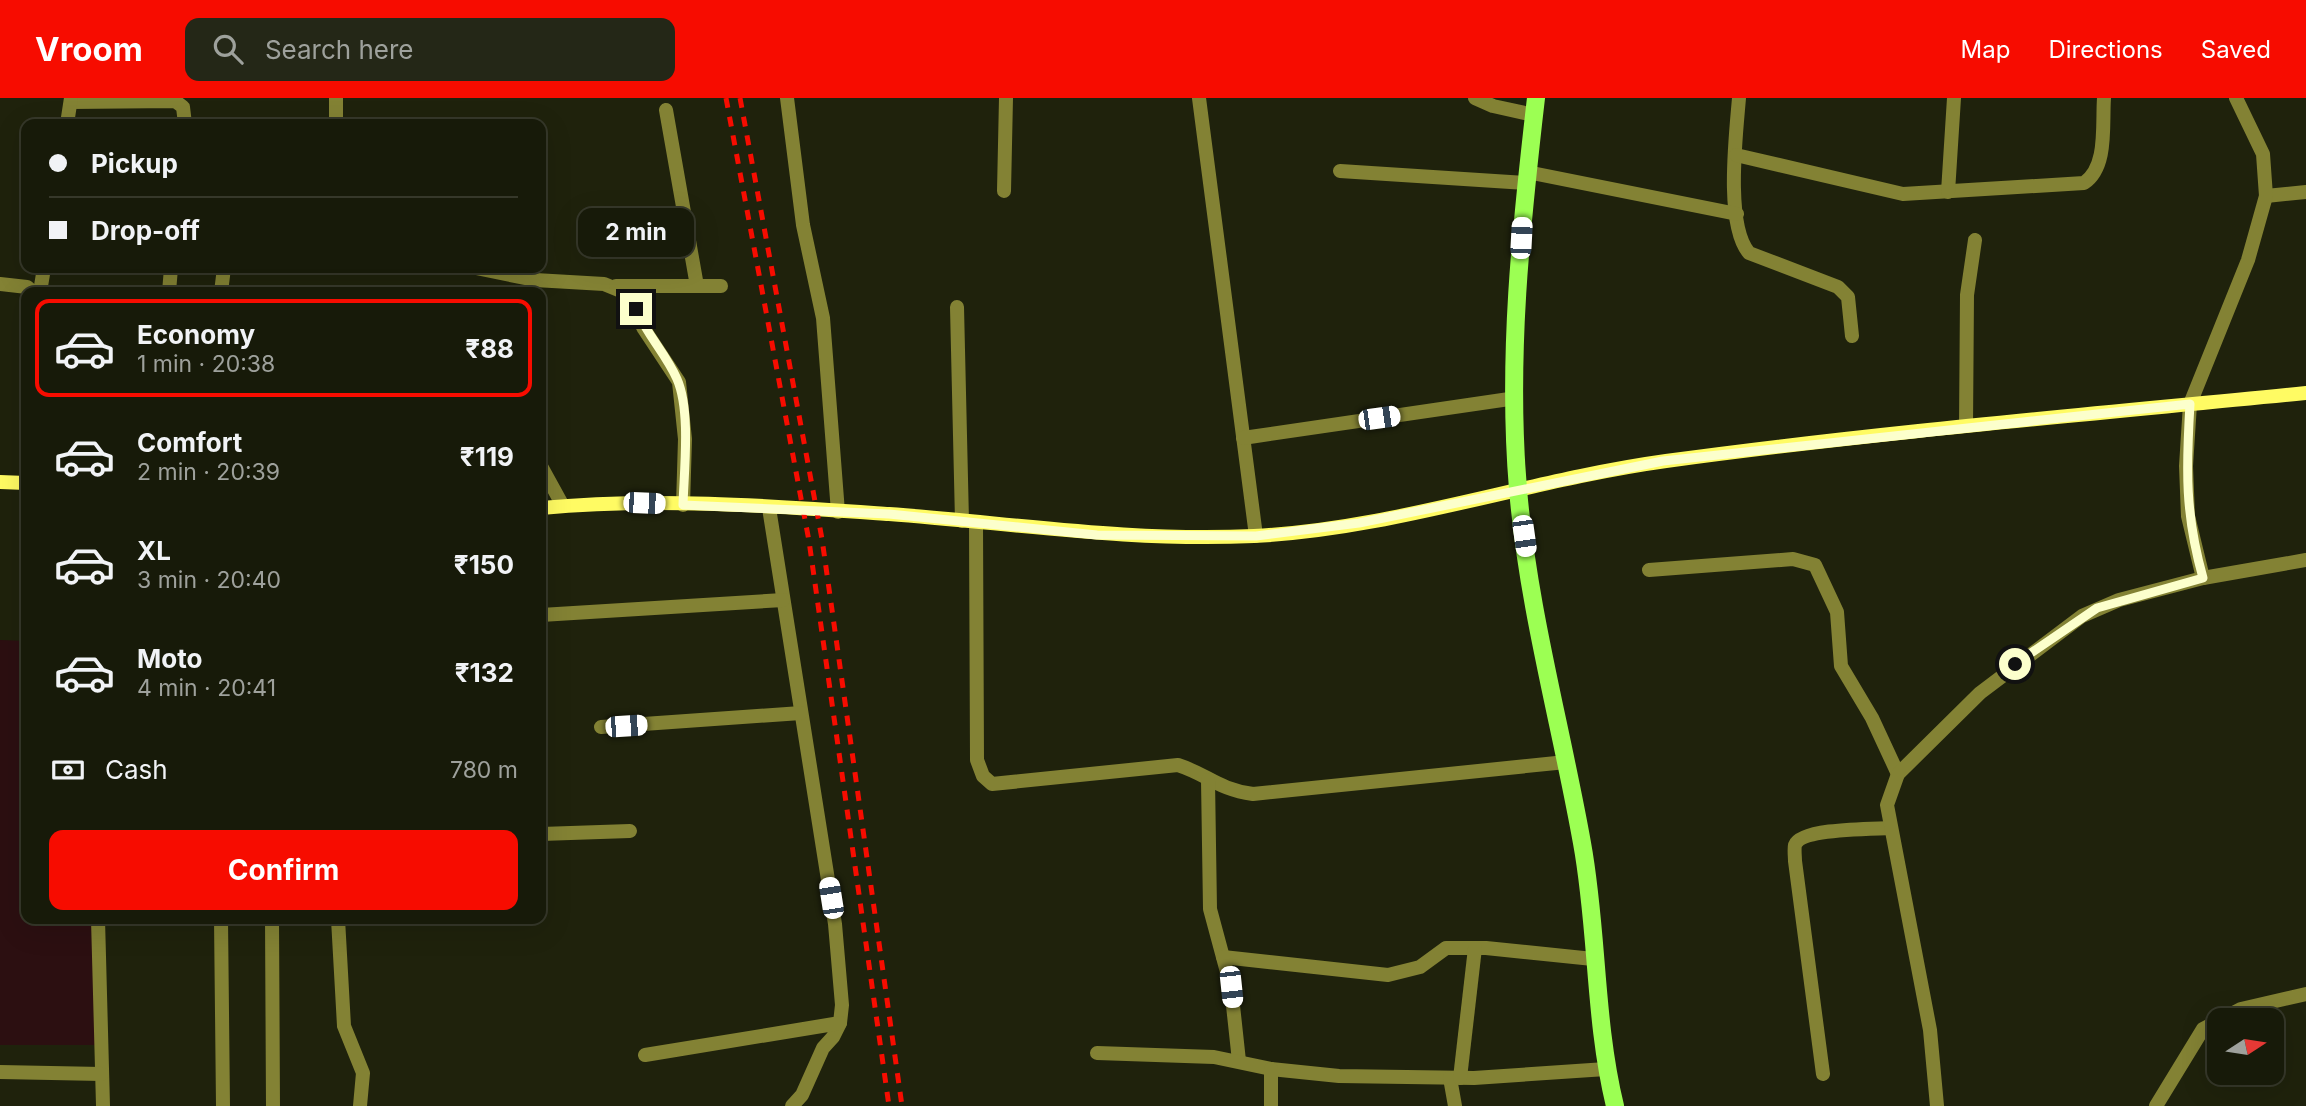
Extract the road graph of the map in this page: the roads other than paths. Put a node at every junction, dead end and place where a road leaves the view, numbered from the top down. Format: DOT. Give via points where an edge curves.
graph roads {
  1 [pos="336,98"];
  2 [pos="787,98"];
  3 [pos="1006,98"];
  4 [pos="1199,98"];
  5 [pos="1475,98"];
  6 [pos="1739,98"];
  7 [pos="1954,98"];
  8 [pos="2104,98"];
  9 [pos="2236,98"];
  10 [pos="71,100"];
  11 [pos="1535,106"];
  12 [pos="666,110"];
  13 [pos="68,119"];
  14 [pos="184,119"];
  15 [pos="336,119"];
  16 [pos="1736,155"];
  17 [pos="1340,172"];
  18 [pos="1526,177"];
  19 [pos="1004,191"];
  20 [pos="1948,192"];
  21 [pos="2306,192"];
  22 [pos="2266,196"];
  23 [pos="1737,214"];
  24 [pos="1975,240"];
  25 [pos="492,273"];
  26 [pos="0,284"];
  27 [pos="721,285"];
  28 [pos="533,286"];
  29 [pos="615,286"];
  30 [pos="697,286"];
  31 [pos="27,287"];
  32 [pos="957,307"];
  33 [pos="1852,336"];
  34 [pos="2306,393"];
  35 [pos="1516,398"];
  36 [pos="2190,404"];
  37 [pos="1966,426"];
  38 [pos="1243,439"];
  39 [pos="546,475"];
  40 [pos="0,482"];
  41 [pos="21,483"];
  42 [pos="1518,489"];
  43 [pos="683,505"];
  44 [pos="563,506"];
  45 [pos="546,508"];
  46 [pos="769,508"];
  47 [pos="838,512"];
  48 [pos="969,522"];
  49 [pos="1256,536"];
  50 [pos="2306,560"];
  51 [pos="1649,570"];
  52 [pos="2203,578"];
  53 [pos="783,600"];
  54 [pos="546,615"];
  55 [pos="801,713"];
  56 [pos="601,727"];
  57 [pos="1566,762"];
  58 [pos="1898,774"];
  59 [pos="1208,780"];
  60 [pos="1890,828"];
  61 [pos="630,831"];
  62 [pos="546,834"];
  63 [pos="98,924"];
  64 [pos="220,924"];
  65 [pos="272,924"];
  66 [pos="338,924"];
  67 [pos="1475,948"];
  68 [pos="1223,957"];
  69 [pos="1593,959"];
  70 [pos="2306,994"];
  71 [pos="840,1023"];
  72 [pos="1097,1053"];
  73 [pos="645,1055"];
  74 [pos="1239,1061"];
  75 [pos="1271,1069"];
  76 [pos="1606,1069"];
  77 [pos="0,1072"];
  78 [pos="102,1074"];
  79 [pos="1823,1074"];
  80 [pos="1455,1078"];
  81 [pos="103,1106"];
  82 [pos="223,1106"];
  83 [pos="273,1106"];
  84 [pos="360,1106"];
  85 [pos="792,1106"];
  86 [pos="1271,1106"];
  87 [pos="1455,1106"];
  88 [pos="1615,1106"];
  89 [pos="1937,1106"];
  90 [pos="2156,1106"];
  1 -- 15 [label="street"];
  2 -- 47 [label="street" via="803,225 823,318"];
  3 -- 19 [label="street"];
  4 -- 38 [label="street"];
  5 -- 11 [label="street" via="1493,106"];
  6 -- 16 [label="street"];
  7 -- 20 [label="street"];
  8 -- 20 [label="street" via="2099,164 2094,176 2084,183"];
  9 -- 22 [label="street" via="2263,154"];
  10 -- 13 [label="street"];
  10 -- 14 [label="street" via="175,101 183,107"];
  11 -- 18 [label="main road"];
  12 -- 30 [label="street"];
  16 -- 20 [label="street" via="1880,191"];
  16 -- 23 [label="street"];
  17 -- 18 [label="street"];
  18 -- 23 [label="street"];
  18 -- 35 [label="main road" via="1514,349"];
  21 -- 22 [label="street"];
  22 -- 36 [label="street" via="2248,260"];
  23 -- 33 [label="street" via="1737,231 1749,253 1823,279 1848,297"];
  24 -- 37 [label="street" via="1966,295"];
  25 -- 28 [label="street"];
  26 -- 31 [label="street"];
  27 -- 30 [label="street"];
  28 -- 29 [label="street"];
  29 -- 30 [label="street"];
  29 -- 43 [label="street" via="631,299 678,382 685,439"];
  32 -- 48 [label="street"];
  34 -- 36 [label="street"];
  35 -- 38 [label="street"];
  35 -- 42 [label="main road"];
  36 -- 37 [label="street"];
  36 -- 52 [label="street" via="2188,516"];
  37 -- 42 [label="street" via="1663,461"];
  38 -- 49 [label="street"];
  39 -- 44 [label="street"];
  40 -- 41 [label="street"];
  42 -- 49 [label="street" via="1359,523"];
  42 -- 57 [label="main road" via="1534,608"];
  43 -- 44 [label="street"];
  43 -- 46 [label="street"];
  44 -- 45 [label="street"];
  46 -- 47 [label="street"];
  46 -- 53 [label="street"];
  47 -- 48 [label="street"];
  48 -- 49 [label="street" via="1097,535"];
  48 -- 59 [label="street" via="976,760 983,776 992,784 1008,785 1178,765"];
  50 -- 52 [label="street"];
  51 -- 58 [label="street" via="1793,559 1815,565 1837,612 1841,666"];
  52 -- 58 [label="street" via="2119,600 2082,616 1980,693"];
  53 -- 54 [label="street"];
  53 -- 55 [label="street"];
  55 -- 56 [label="street"];
  55 -- 71 [label="street" via="835,924"];
  57 -- 59 [label="street" via="1253,794 1228,791"];
  57 -- 69 [label="main road" via="1583,846"];
  58 -- 60 [label="street" via="1887,805"];
  59 -- 68 [label="street" via="1210,909"];
  60 -- 79 [label="street" via="1814,833 1795,844"];
  60 -- 89 [label="street" via="1930,1030"];
  61 -- 62 [label="street"];
  63 -- 78 [label="street"];
  64 -- 82 [label="street"];
  65 -- 83 [label="street"];
  66 -- 84 [label="street" via="344,1026 363,1073"];
  67 -- 68 [label="street" via="1446,948 1420,967 1388,975"];
  67 -- 69 [label="street"];
  67 -- 80 [label="street"];
  68 -- 74 [label="street"];
  69 -- 76 [label="main road"];
  70 -- 90 [label="street" via="2241,1009 2203,1029"];
  71 -- 73 [label="street"];
  71 -- 85 [label="street"];
  72 -- 74 [label="street"];
  74 -- 75 [label="street"];
  75 -- 80 [label="street" via="1339,1076"];
  75 -- 86 [label="street"];
  76 -- 80 [label="street"];
  76 -- 88 [label="main road"];
  77 -- 78 [label="street"];
  78 -- 81 [label="street"];
  80 -- 87 [label="street"];
}
